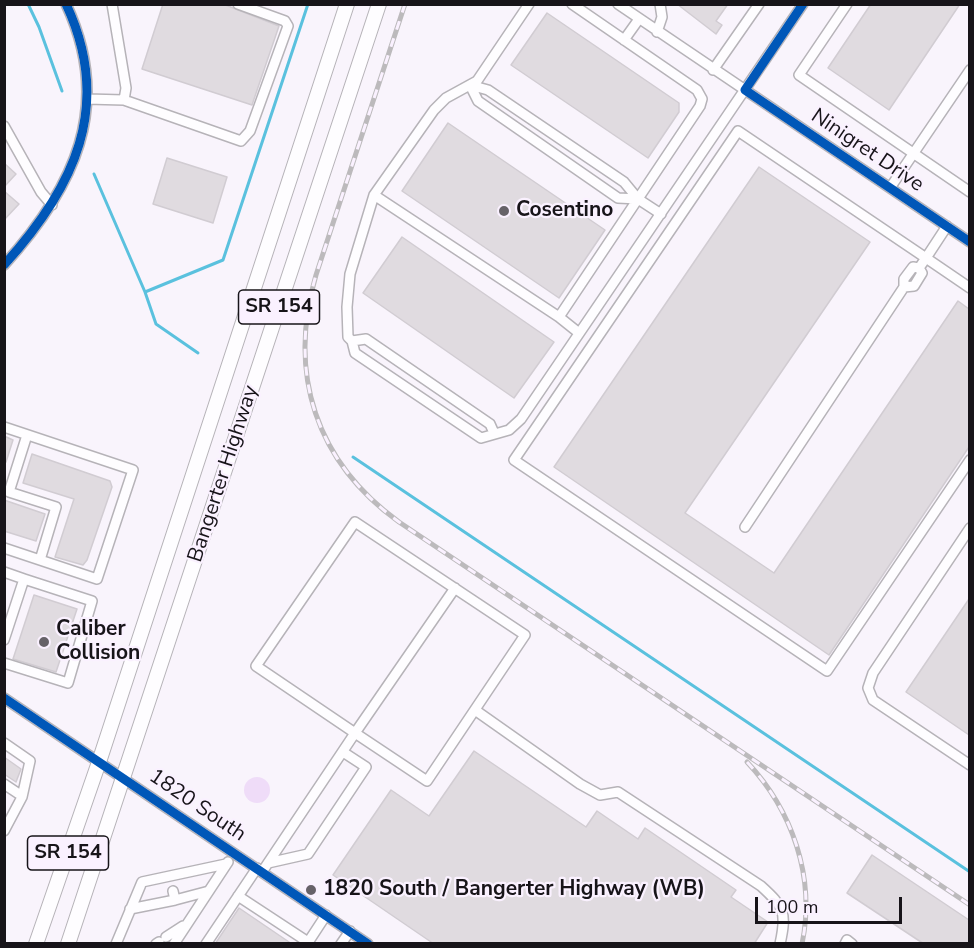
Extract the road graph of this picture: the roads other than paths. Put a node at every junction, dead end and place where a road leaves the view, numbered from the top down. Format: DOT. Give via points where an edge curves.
graph roads {
  1 [pos="66,4"];
  2 [pos="112,4"];
  3 [pos="238,4"];
  4 [pos="347,4"];
  5 [pos="379,4"];
  6 [pos="529,4"];
  7 [pos="572,4"];
  8 [pos="618,4"];
  9 [pos="660,4"];
  10 [pos="759,4"];
  11 [pos="847,4"];
  12 [pos="802,5"];
  13 [pos="639,19"];
  14 [pos="657,32"];
  15 [pos="624,40"];
  16 [pos="713,70"];
  17 [pos="969,70"];
  18 [pos="470,85"];
  19 [pos="745,90"];
  20 [pos="87,99"];
  21 [pos="124,100"];
  22 [pos="4,126"];
  23 [pos="913,154"];
  24 [pos="890,188"];
  25 [pos="969,192"];
  26 [pos="374,195"];
  27 [pos="638,199"];
  28 [pos="52,205"];
  29 [pos="661,214"];
  30 [pos="947,226"];
  31 [pos="969,242"];
  32 [pos="926,258"];
  33 [pos="4,265"];
  34 [pos="969,288"];
  35 [pos="559,317"];
  36 [pos="579,333"];
  37 [pos="352,341"];
  38 [pos="4,427"];
  39 [pos="494,433"];
  40 [pos="27,435"];
  41 [pos="969,460"];
  42 [pos="745,527"];
  43 [pos="969,528"];
  44 [pos="4,548"];
  45 [pos="40,560"];
  46 [pos="4,572"];
  47 [pos="24,579"];
  48 [pos="455,588"];
  49 [pos="4,640"];
  50 [pos="4,663"];
  51 [pos="4,698"];
  52 [pos="475,710"];
  53 [pos="356,733"];
  54 [pos="4,743"];
  55 [pos="342,752"];
  56 [pos="99,762"];
  57 [pos="969,765"];
  58 [pos="124,778"];
  59 [pos="4,784"];
  60 [pos="22,796"];
  61 [pos="4,831"];
  62 [pos="234,853"];
  63 [pos="268,863"];
  64 [pos="226,864"];
  65 [pos="259,870"];
  66 [pos="172,888"];
  67 [pos="209,891"];
  68 [pos="238,896"];
  69 [pos="130,909"];
  70 [pos="326,915"];
  71 [pos="188,923"];
  72 [pos="350,931"];
  73 [pos="160,941"];
  74 [pos="307,943"];
  75 [pos="36,944"];
  76 [pos="68,944"];
  77 [pos="116,944"];
  78 [pos="174,944"];
  79 [pos="206,944"];
  80 [pos="341,944"];
  81 [pos="368,944"];
  82 [pos="780,944"];
  83 [pos="845,944"];
  84 [pos="852,944"];
  1 -- 20 [label="street" via="81,48"];
  2 -- 21 [label="street" via="126,88"];
  3 -- 21 [label="street" via="285,21 288,26 250,131 241,141"];
  4 -- 56 [label="highway, Bangerter Highway / SR 154"];
  5 -- 58 [label="highway, Bangerter Highway / SR 154"];
  6 -- 18 [label="street" via="477,81"];
  7 -- 15 [label="street"];
  8 -- 13 [label="street, Ninigret Drive"];
  9 -- 14 [label="street" via="662,17"];
  10 -- 16 [label="street"];
  11 -- 23 [label="street" via="799,75"];
  12 -- 19 [label="street"];
  13 -- 14 [label="street, Ninigret Drive"];
  13 -- 15 [label="street"];
  14 -- 16 [label="street, Ninigret Drive"];
  15 -- 27 [label="street" via="696,90 702,99"];
  16 -- 19 [label="street, Ninigret Drive"];
  17 -- 23 [label="street"];
  18 -- 26 [label="street" via="446,98 434,110"];
  18 -- 27 [label="street" via="488,90 595,162 624,182"];
  18 -- 27 [label="street" via="478,101 618,198"];
  19 -- 24 [label="street, Ninigret Drive"];
  19 -- 29 [label="street"];
  20 -- 21 [label="street"];
  20 -- 28 [label="street" via="80,149"];
  22 -- 28 [label="street"];
  23 -- 24 [label="street"];
  23 -- 25 [label="street"];
  24 -- 30 [label="street, Ninigret Drive"];
  26 -- 35 [label="street"];
  26 -- 37 [label="street" via="350,274 347,307 348,337"];
  27 -- 29 [label="street"];
  27 -- 35 [label="street"];
  28 -- 33 [label="street"];
  29 -- 36 [label="street"];
  30 -- 31 [label="street, Ninigret Drive"];
  30 -- 32 [label="street"];
  32 -- 34 [label="street"];
  32 -- 41 [label="street" via="738,131 513,460 827,671"];
  32 -- 42 [label="street" via="904,279 904,287"];
  35 -- 36 [label="street"];
  36 -- 39 [label="street" via="521,419 509,430"];
  37 -- 39 [label="street" via="366,339 490,424"];
  37 -- 39 [label="street" via="355,353 481,438"];
  38 -- 40 [label="street"];
  40 -- 45 [label="street" via="9,492 56,507"];
  40 -- 45 [label="street" via="134,470 97,579"];
  43 -- 57 [label="street" via="873,673 868,688 873,700"];
  44 -- 45 [label="street"];
  46 -- 47 [label="street"];
  47 -- 49 [label="street"];
  47 -- 50 [label="street" via="92,601 68,683"];
  48 -- 52 [label="street" via="525,635"];
  48 -- 53 [label="street"];
  48 -- 53 [label="street" via="355,522 256,666"];
  51 -- 56 [label="street, 1820 South"];
  52 -- 53 [label="street" via="427,782"];
  52 -- 82 [label="street" via="580,784 600,795 618,792 761,886 781,905 785,921"];
  53 -- 55 [label="street"];
  54 -- 60 [label="street" via="30,761"];
  55 -- 63 [label="street"];
  55 -- 63 [label="street" via="366,767 308,854"];
  56 -- 58 [label="street, 1820 South"];
  56 -- 75 [label="highway, Bangerter Highway / SR 154"];
  58 -- 62 [label="street, 1820 South"];
  58 -- 76 [label="highway, Bangerter Highway / SR 154"];
  59 -- 60 [label="street"];
  60 -- 61 [label="street"];
  62 -- 64 [label="street"];
  62 -- 65 [label="street, 1820 South"];
  63 -- 65 [label="street"];
  64 -- 66 [label="street"];
  64 -- 67 [label="street"];
  65 -- 68 [label="street"];
  65 -- 70 [label="street, 1820 South"];
  66 -- 67 [label="street"];
  66 -- 69 [label="street"];
  66 -- 69 [label="street" via="142,882"];
  67 -- 71 [label="street"];
  68 -- 74 [label="street"];
  68 -- 79 [label="street"];
  69 -- 77 [label="street"];
  70 -- 72 [label="street, 1820 South"];
  70 -- 74 [label="street"];
  71 -- 73 [label="street"];
  71 -- 78 [label="street"];
  72 -- 80 [label="street"];
  72 -- 81 [label="street, 1820 South"];
  83 -- 84 [label="street" via="847,940"];
}
